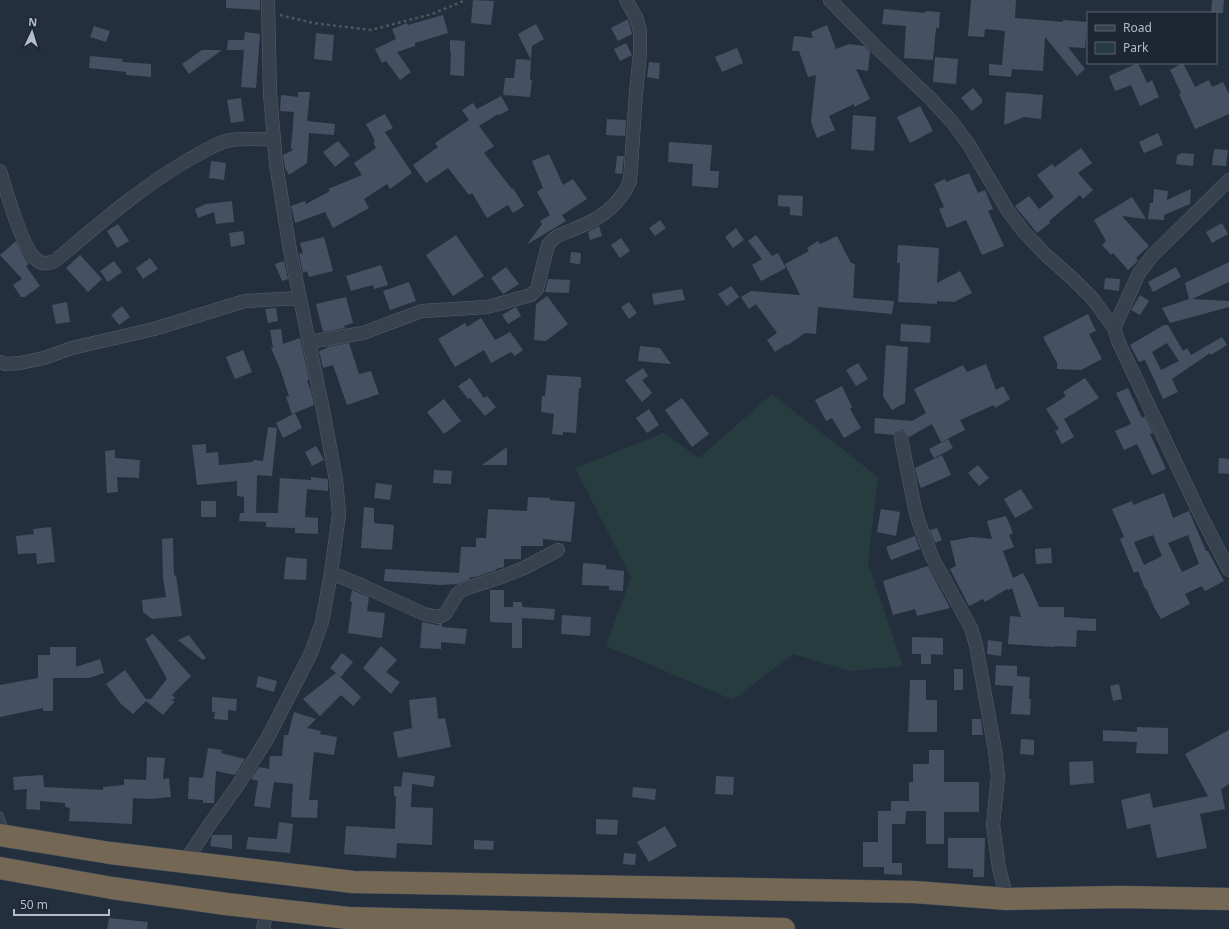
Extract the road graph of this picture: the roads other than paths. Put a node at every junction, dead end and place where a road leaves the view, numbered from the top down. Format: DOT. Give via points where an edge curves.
graph roads {
  1 [pos="626,0"];
  2 [pos="830,0"];
  3 [pos="268,6"];
  4 [pos="274,140"];
  5 [pos="0,171"];
  6 [pos="1229,180"];
  7 [pos="300,298"];
  8 [pos="1114,328"];
  9 [pos="309,342"];
  10 [pos="0,362"];
  11 [pos="901,438"];
  12 [pos="558,550"];
  13 [pos="1229,570"];
  14 [pos="331,573"];
  15 [pos="0,815"];
  16 [pos="4,836"];
  17 [pos="184,863"];
  18 [pos="0,868"];
  19 [pos="1007,899"];
  20 [pos="1229,899"];
  21 [pos="265,919"];
  22 [pos="706,928"];
  23 [pos="784,929"];
  1 -- 9 [label="street" via="636,17 640,31 630,181 624,194 611,208 551,241 534,293 487,307 422,311 363,333"];
  2 -- 8 [label="street" via="953,123 1024,232 1072,278"];
  3 -- 4 [label="street"];
  4 -- 5 [label="street" via="230,140 212,147 143,189 50,263 36,259 29,252"];
  4 -- 7 [label="street"];
  6 -- 8 [label="street" via="1152,256 1139,273"];
  7 -- 9 [label="street"];
  7 -- 10 [label="street" via="245,301 154,329 72,348 44,358 5,364"];
  8 -- 13 [label="street" via="1199,512"];
  9 -- 14 [label="street" via="336,480 339,514"];
  11 -- 19 [label="street" via="919,524 932,557 971,628 976,645 995,750 998,776 992,825"];
  12 -- 14 [label="street" via="507,575 464,589 440,617 424,614"];
  14 -- 17 [label="street" via="322,622 294,688 267,739"];
  15 -- 16 [label="lane"];
  16 -- 17 [label="highway"];
  17 -- 19 [label="highway" via="353,882 914,892"];
  18 -- 21 [label="highway"];
  19 -- 20 [label="highway"];
  21 -- 22 [label="highway" via="348,918"];
  22 -- 23 [label="highway"];
}
